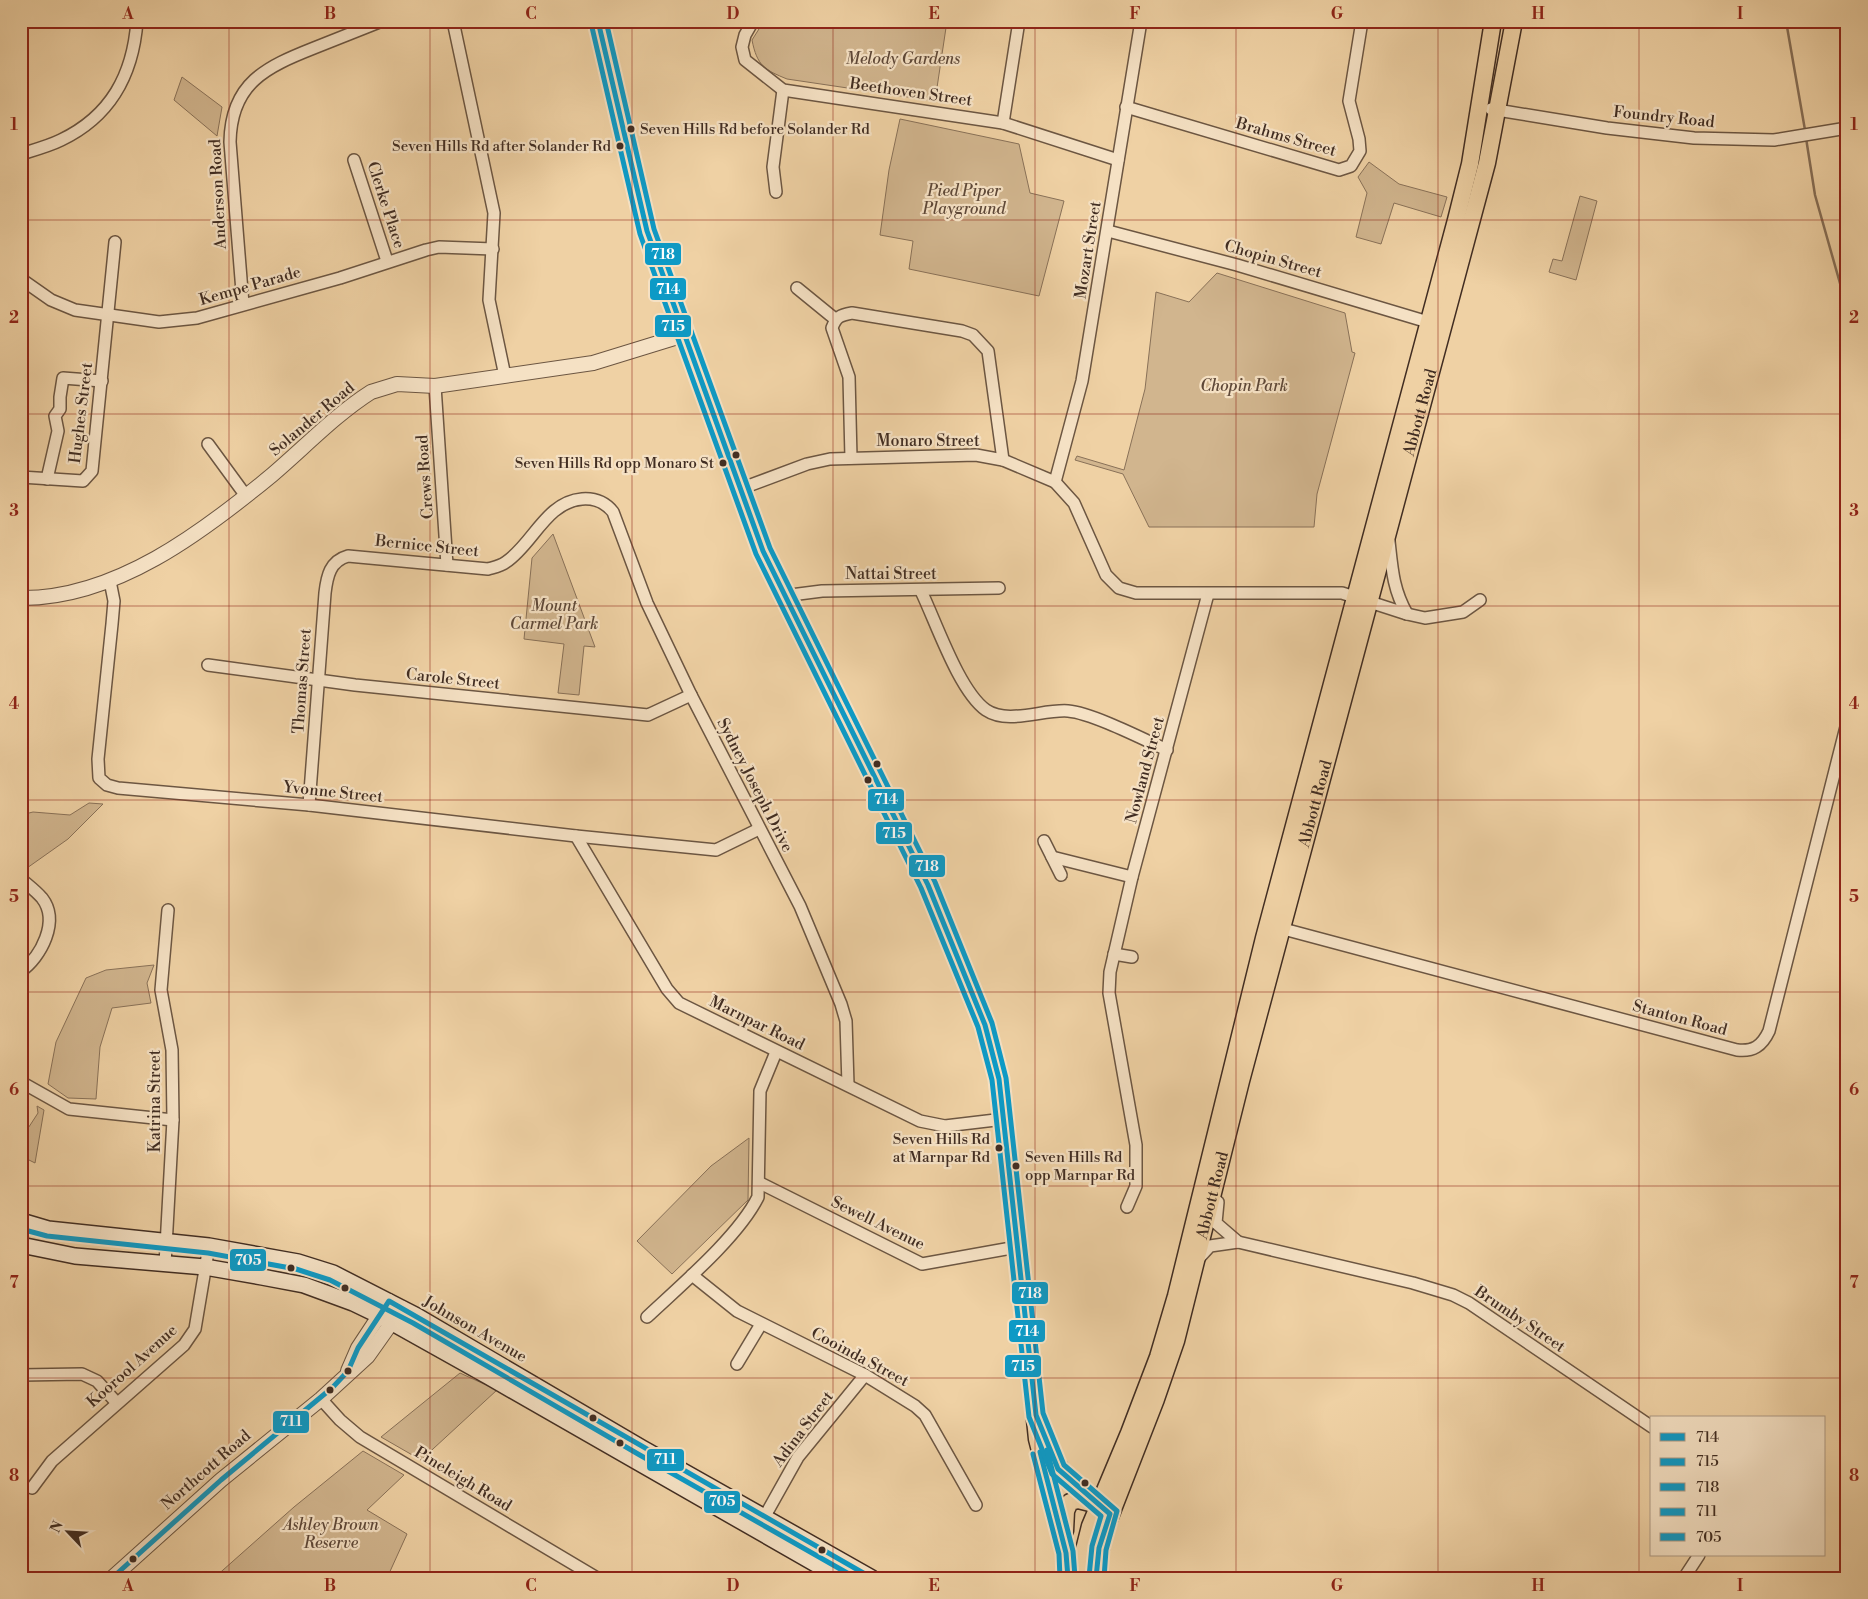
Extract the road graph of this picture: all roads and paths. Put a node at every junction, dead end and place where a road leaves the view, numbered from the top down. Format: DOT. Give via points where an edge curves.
graph roads {
  1 [pos="137,21"];
  2 [pos="382,21"];
  3 [pos="453,21"];
  4 [pos="598,21"];
  5 [pos="753,21"];
  6 [pos="1019,21"];
  7 [pos="1141,21"];
  8 [pos="1362,21"];
  9 [pos="1493,21"];
  10 [pos="1514,21"];
  11 [pos="783,90"];
  12 [pos="1126,107"];
  13 [pos="1479,108"];
  14 [pos="1498,110"];
  15 [pos="1003,123"];
  16 [pos="1847,128"];
  17 [pos="21,154"];
  18 [pos="354,160"];
  19 [pos="1118,160"];
  20 [pos="776,192"];
  21 [pos="1108,231"];
  22 [pos="115,242"];
  23 [pos="493,249"];
  24 [pos="387,261"];
  25 [pos="21,279"];
  26 [pos="797,288"];
  27 [pos="243,304"];
  28 [pos="108,316"];
  29 [pos="835,319"];
  30 [pos="1428,322"];
  31 [pos="684,336"];
  32 [pos="505,376"];
  33 [pos="102,381"];
  34 [pos="435,386"];
  35 [pos="208,444"];
  36 [pos="851,458"];
  37 [pos="1003,460"];
  38 [pos="21,477"];
  39 [pos="47,479"];
  40 [pos="1055,482"];
  41 [pos="740,489"];
  42 [pos="246,496"];
  43 [pos="608,506"];
  44 [pos="1386,535"];
  45 [pos="335,561"];
  46 [pos="447,565"];
  47 [pos="110,581"];
  48 [pos="999,588"];
  49 [pos="921,590"];
  50 [pos="1208,594"];
  51 [pos="783,596"];
  52 [pos="21,598"];
  53 [pos="1362,599"];
  54 [pos="1480,600"];
  55 [pos="1407,614"];
  56 [pos="208,666"];
  57 [pos="318,679"];
  58 [pos="691,694"];
  59 [pos="1847,723"];
  60 [pos="1167,750"];
  61 [pos="309,805"];
  62 [pos="759,829"];
  63 [pos="576,836"];
  64 [pos="1044,841"];
  65 [pos="1052,857"];
  66 [pos="1061,875"];
  67 [pos="1132,877"];
  68 [pos="21,880"];
  69 [pos="168,910"];
  70 [pos="1275,927"];
  71 [pos="1114,954"];
  72 [pos="1132,957"];
  73 [pos="21,971"];
  74 [pos="776,1052"];
  75 [pos="21,1082"];
  76 [pos="848,1085"];
  77 [pos="1004,1118"];
  78 [pos="173,1120"];
  79 [pos="1221,1159"];
  80 [pos="760,1183"];
  81 [pos="1127,1207"];
  82 [pos="21,1221"];
  83 [pos="167,1242"];
  84 [pos="1238,1242"];
  85 [pos="21,1245"];
  86 [pos="209,1246"];
  87 [pos="1017,1247"];
  88 [pos="165,1264"];
  89 [pos="1195,1264"];
  90 [pos="205,1267"];
  91 [pos="692,1275"];
  92 [pos="396,1304"];
  93 [pos="648,1317"];
  94 [pos="386,1319"];
  95 [pos="760,1324"];
  96 [pos="737,1364"];
  97 [pos="21,1375"];
  98 [pos="865,1375"];
  99 [pos="321,1398"];
  100 [pos="116,1402"];
  101 [pos="1036,1415"];
  102 [pos="1650,1427"];
  103 [pos="32,1488"];
  104 [pos="976,1505"];
  105 [pos="1104,1510"];
  106 [pos="764,1517"];
  107 [pos="756,1532"];
  108 [pos="1066,1553"];
  109 [pos="1698,1556"];
  110 [pos="581,1574"];
  111 [pos="845,1574"];
  112 [pos="112,1578"];
  113 [pos="597,1578"];
  114 [pos="872,1578"];
  115 [pos="1068,1578"];
  116 [pos="1077,1578"];
  117 [pos="1096,1578"];
  118 [pos="1684,1578"];
  1 -- 17 [label="street" via="130,66 120,87 105,106 88,124 60,141"];
  2 -- 27 [label="street, Anderson Road" via="268,68 252,81 237,103 230,142"];
  3 -- 23 [label="street" via="494,212"];
  4 -- 31 [label="main road" via="647,231"];
  5 -- 11 [label="street, Beethoven Street" via="742,47 745,60"];
  6 -- 15 [label="street"];
  7 -- 12 [label="street, Mozart Street"];
  8 -- 12 [label="street, Brahms Street" via="1349,101 1360,152 1351,166 1339,170"];
  9 -- 13 [label="main road, Abbott Road"];
  10 -- 14 [label="main road, Abbott Road"];
  11 -- 15 [label="street, Beethoven Street"];
  11 -- 20 [label="street" via="773,167"];
  12 -- 19 [label="street, Mozart Street"];
  13 -- 14 [label="street, Foundry Road"];
  13 -- 30 [label="main road, Abbott Road" via="1470,164"];
  14 -- 16 [label="street, Foundry Road" via="1606,128 1694,138 1774,140"];
  14 -- 44 [label="main road, Abbott Road"];
  15 -- 19 [label="street, Beethoven Street"];
  18 -- 24 [label="street, Clerke Place"];
  19 -- 21 [label="street, Mozart Street"];
  21 -- 30 [label="street, Chopin Street" via="1237,265"];
  21 -- 40 [label="street, Mozart Street" via="1082,381"];
  22 -- 28 [label="street, Hughes Street"];
  23 -- 24 [label="street, Kempe Parade" via="439,247"];
  23 -- 32 [label="street" via="489,266 489,300"];
  24 -- 27 [label="street, Kempe Parade" via="340,278"];
  25 -- 28 [label="street, Kempe Parade" via="51,300 75,310"];
  26 -- 29 [label="street"];
  27 -- 28 [label="street, Kempe Parade" via="197,318 158,322"];
  28 -- 33 [label="street, Hughes Street"];
  29 -- 36 [label="street" via="834,337 849,376"];
  29 -- 37 [label="street" via="852,313 878,316 962,331 980,341 988,351"];
  30 -- 53 [label="main road, Abbott Road"];
  31 -- 32 [label="street, Solander Road" via="593,363"];
  31 -- 41 [label="main road"];
  32 -- 34 [label="street, Solander Road"];
  33 -- 39 [label="street, Hughes Street" via="92,471 83,480"];
  33 -- 39 [label="street" via="63,378 60,409 55,416 58,431"];
  34 -- 42 [label="street, Solander Road" via="397,384 371,392"];
  34 -- 46 [label="street, Crews Road"];
  35 -- 42 [label="street"];
  36 -- 37 [label="street, Monaro Street" via="976,455"];
  36 -- 41 [label="street, Monaro Street" via="807,464"];
  37 -- 40 [label="street, Monaro Street"];
  38 -- 39 [label="street, Hughes Street"];
  40 -- 50 [label="street, Monaro Street" via="1074,503 1106,575 1119,588 1136,593"];
  41 -- 51 [label="main road" via="762,551"];
  42 -- 47 [label="street, Solander Road" via="162,556"];
  43 -- 46 [label="street, Bernice Street" via="587,498 560,506 514,556 498,566"];
  43 -- 58 [label="street, Sydney Joseph Drive" via="647,602"];
  44 -- 53 [label="main road, Abbott Road"];
  44 -- 55 [label="street" via="1389,537 1396,596"];
  45 -- 46 [label="street, Bernice Street" via="348,556"];
  45 -- 57 [label="street, Thomas Street" via="326,584"];
  47 -- 52 [label="street, Solander Road" via="59,596"];
  47 -- 61 [label="street, Yvonne Street" via="114,601 98,759 99,778 118,788"];
  48 -- 49 [label="street, Nattai Street"];
  49 -- 51 [label="street, Nattai Street" via="822,591"];
  49 -- 60 [label="street" via="967,690 988,712 1013,716 1069,711"];
  50 -- 53 [label="street, Monaro Street" via="1342,594"];
  50 -- 60 [label="street, Nowland Street"];
  51 -- 77 [label="main road" via="928,885 985,1026 999,1079"];
  53 -- 55 [label="street, Monaro Street"];
  53 -- 70 [label="main road, Abbott Road"];
  54 -- 55 [label="street, Monaro Street" via="1463,612 1425,618"];
  56 -- 57 [label="street, Carole Street"];
  57 -- 58 [label="street, Carole Street" via="648,715"];
  57 -- 61 [label="street, Thomas Street"];
  58 -- 62 [label="street, Sydney Joseph Drive"];
  59 -- 70 [label="street, Stanton Road" via="1768,1031 1764,1041 1752,1049 1737,1050"];
  60 -- 67 [label="street, Nowland Street"];
  61 -- 63 [label="street, Yvonne Street"];
  62 -- 63 [label="street, Yvonne Street" via="716,850"];
  62 -- 76 [label="street, Sydney Joseph Drive" via="800,906 841,1004 846,1021"];
  63 -- 74 [label="street, Marnpar Road" via="679,1002"];
  64 -- 65 [label="street"];
  65 -- 66 [label="street"];
  65 -- 67 [label="street"];
  67 -- 71 [label="street, Nowland Street"];
  68 -- 73 [label="street" via="42,898 49,927 36,957"];
  69 -- 78 [label="street, Katrina Street" via="161,990 172,1050"];
  70 -- 79 [label="main road, Abbott Road"];
  70 -- 105 [label="main road, Abbott Road" via="1176,1296"];
  71 -- 72 [label="street"];
  71 -- 81 [label="street, Nowland Street" via="1109,993 1136,1145 1136,1186"];
  74 -- 76 [label="street, Marnpar Road"];
  74 -- 80 [label="street" via="760,1091"];
  75 -- 78 [label="street" via="69,1109"];
  76 -- 77 [label="street, Marnpar Road" via="920,1121 945,1126"];
  77 -- 87 [label="main road"];
  78 -- 83 [label="street, Katrina Street"];
  79 -- 84 [label="street, Brumby Street" via="1222,1182 1216,1223"];
  79 -- 89 [label="main road, Abbott Road"];
  80 -- 87 [label="street, Sewell Avenue" via="922,1264"];
  80 -- 91 [label="street" via="752,1210"];
  82 -- 83 [label="main road, Johnson Avenue" via="48,1229"];
  83 -- 86 [label="main road, Johnson Avenue"];
  83 -- 88 [label="street, Katrina Street"];
  84 -- 89 [label="street, Brumby Street" via="1210,1246"];
  84 -- 102 [label="street, Brumby Street" via="1454,1295"];
  85 -- 88 [label="main road, Johnson Avenue" via="76,1256"];
  86 -- 90 [label="street, Koorool Avenue"];
  86 -- 92 [label="main road, Johnson Avenue" via="318,1268"];
  87 -- 101 [label="main road"];
  88 -- 90 [label="main road, Johnson Avenue"];
  89 -- 105 [label="main road, Abbott Road" via="1165,1375"];
  90 -- 94 [label="main road, Johnson Avenue" via="304,1286"];
  90 -- 100 [label="street, Koorool Avenue" via="194,1329 184,1345"];
  91 -- 93 [label="street"];
  91 -- 95 [label="street, Cooinda Street" via="722,1302"];
  92 -- 94 [label="street, Northcott Road"];
  92 -- 106 [label="main road, Johnson Avenue"];
  94 -- 99 [label="street, Northcott Road" via="358,1348 348,1372"];
  94 -- 107 [label="main road, Johnson Avenue"];
  95 -- 96 [label="street"];
  95 -- 98 [label="street, Cooinda Street"];
  97 -- 100 [label="street" via="82,1374 97,1381"];
  98 -- 104 [label="street, Cooinda Street" via="925,1415"];
  98 -- 106 [label="street, Adina Street" via="798,1457"];
  99 -- 110 [label="street, Pineleigh Road" via="360,1437"];
  99 -- 112 [label="street, Northcott Road" via="243,1460"];
  100 -- 103 [label="street, Koorool Avenue" via="52,1461"];
  101 -- 105 [label="main road" via="1058,1469"];
  101 -- 108 [label="main road" via="1037,1439"];
  105 -- 108 [label="main road" via="1078,1500 1070,1502 1067,1506"];
  105 -- 116 [label="main road, Abbott Road" via="1083,1548"];
  105 -- 117 [label="main road, Abbott Road"];
  106 -- 107 [label="street, Adina Street"];
  106 -- 111 [label="main road, Johnson Avenue"];
  107 -- 111 [label="main road, Johnson Avenue"];
  108 -- 115 [label="main road"];
  109 -- 118 [label="street"];
  110 -- 113 [label="street, Pineleigh Road"];
  111 -- 114 [label="main road, Johnson Avenue"];
}
